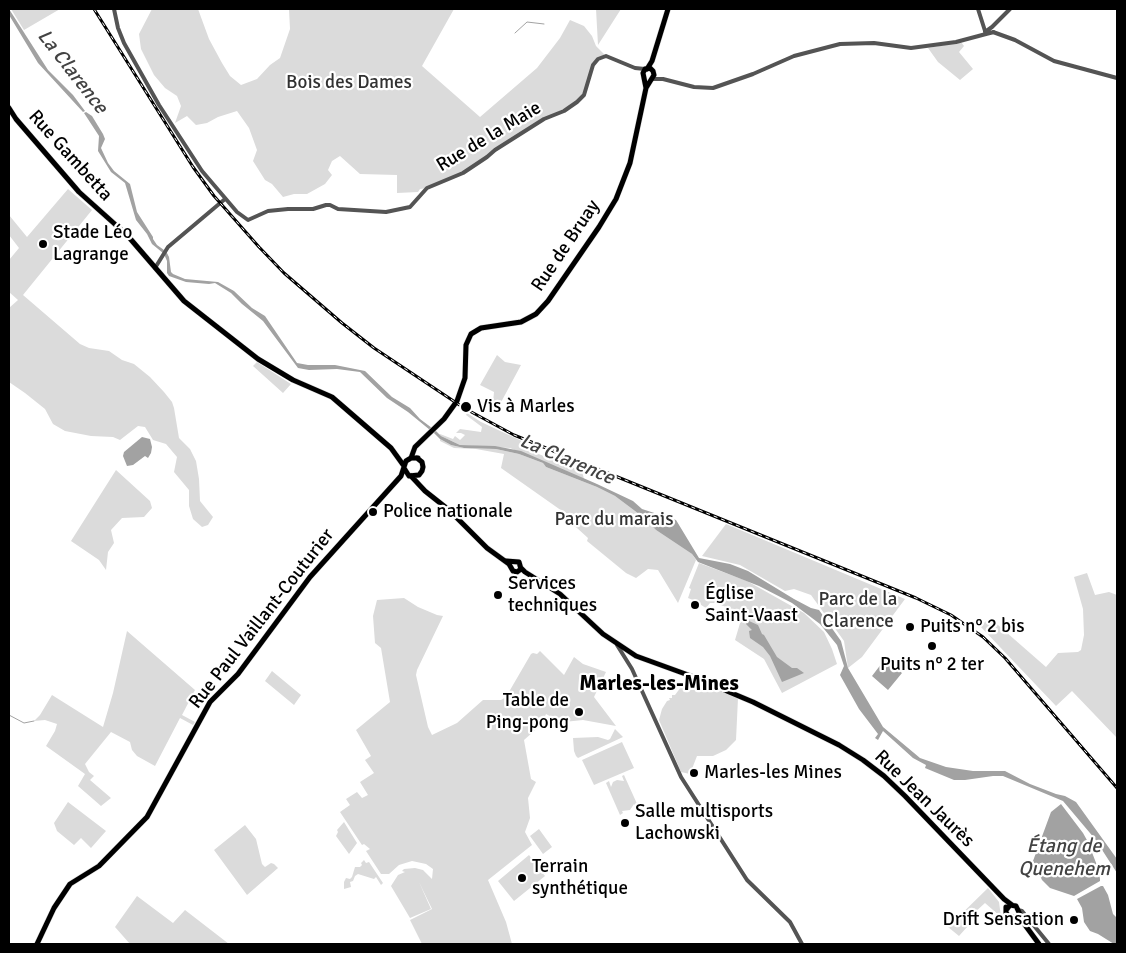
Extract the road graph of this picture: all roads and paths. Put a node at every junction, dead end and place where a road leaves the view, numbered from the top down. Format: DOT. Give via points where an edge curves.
graph roads {
  1 [pos="114,9"];
  2 [pos="668,9"];
  3 [pos="978,9"];
  4 [pos="1010,9"];
  5 [pos="989,31"];
  6 [pos="636,68"];
  7 [pos="649,70"];
  8 [pos="647,78"];
  9 [pos="1117,78"];
  10 [pos="663,79"];
  11 [pos="9,108"];
  12 [pos="225,199"];
  13 [pos="155,268"];
  14 [pos="413,451"];
  15 [pos="399,458"];
  16 [pos="418,458"];
  17 [pos="409,459"];
  18 [pos="404,467"];
  19 [pos="419,475"];
  20 [pos="401,476"];
  21 [pos="409,476"];
  22 [pos="421,487"];
  23 [pos="512,564"];
  24 [pos="522,570"];
  25 [pos="616,644"];
  26 [pos="634,654"];
  27 [pos="627,660"];
  28 [pos="632,670"];
  29 [pos="1004,899"];
  30 [pos="1012,905"];
  31 [pos="1006,909"];
  32 [pos="1017,913"];
  33 [pos="37,944"];
  34 [pos="802,944"];
  35 [pos="1039,944"];
  36 [pos="1049,944"];
  1 -- 12 [label="street" via="124,43 156,100 202,171"];
  2 -- 7 [label="main road"];
  3 -- 5 [label="street"];
  4 -- 5 [label="street"];
  5 -- 9 [label="street" via="1015,40 1054,61"];
  5 -- 10 [label="street" via="956,42 911,48 874,43 840,44 794,56 713,88"];
  6 -- 7 [label="street"];
  6 -- 8 [label="street"];
  6 -- 12 [label="street, Rue de la Maie" via="606,56 598,59 584,94 577,102 494,150 463,173 428,188 410,207 386,212 338,209 326,205 313,209 272,210 248,220"];
  7 -- 8 [label="main road"];
  7 -- 8 [label="main road"];
  7 -- 10 [label="street"];
  8 -- 10 [label="street"];
  8 -- 14 [label="main road, Rue de Bruay" via="630,163 616,199 599,227 536,314 521,322 481,328 471,334 466,345 466,372 456,403"];
  11 -- 13 [label="main road, Rue Gambetta" via="81,194 121,229"];
  12 -- 13 [label="street" via="164,252"];
  13 -- 15 [label="main road, Rue Gambetta" via="192,307 258,358 332,397"];
  14 -- 16 [label="main road"];
  14 -- 17 [label="main road"];
  15 -- 17 [label="main road"];
  15 -- 18 [label="main road, Rue Gambetta"];
  16 -- 17 [label="main road"];
  16 -- 19 [label="main road" via="423,467"];
  17 -- 18 [label="main road"];
  18 -- 20 [label="main road"];
  18 -- 21 [label="main road"];
  19 -- 21 [label="main road"];
  19 -- 22 [label="main road"];
  20 -- 21 [label="main road"];
  20 -- 33 [label="main road, Rue Paul Vaillant-Couturier" via="310,577 238,674 210,702 147,817 99,866 70,884"];
  21 -- 22 [label="main road"];
  22 -- 23 [label="main road" via="487,548"];
  23 -- 24 [label="main road" via="519,562"];
  23 -- 24 [label="main road" via="513,571"];
  24 -- 25 [label="main road, Rue Jean Jaurès" via="560,594"];
  25 -- 26 [label="main road, Rue Jean Jaurès"];
  25 -- 27 [label="street"];
  26 -- 27 [label="street"];
  26 -- 28 [label="street"];
  26 -- 29 [label="main road, Rue Jean Jaurès" via="760,706 840,745 873,767 906,796"];
  27 -- 28 [label="street"];
  28 -- 34 [label="street" via="681,777 747,880 790,922"];
  29 -- 30 [label="main road, Rue Jean Jaurès"];
  29 -- 31 [label="main road"];
  30 -- 31 [label="main road"];
  30 -- 32 [label="main road, Rue Jean Jaurès" via="1016,906"];
  31 -- 32 [label="main road" via="1007,915"];
  32 -- 35 [label="main road"];
  32 -- 36 [label="street" via="1022,911"];
}
